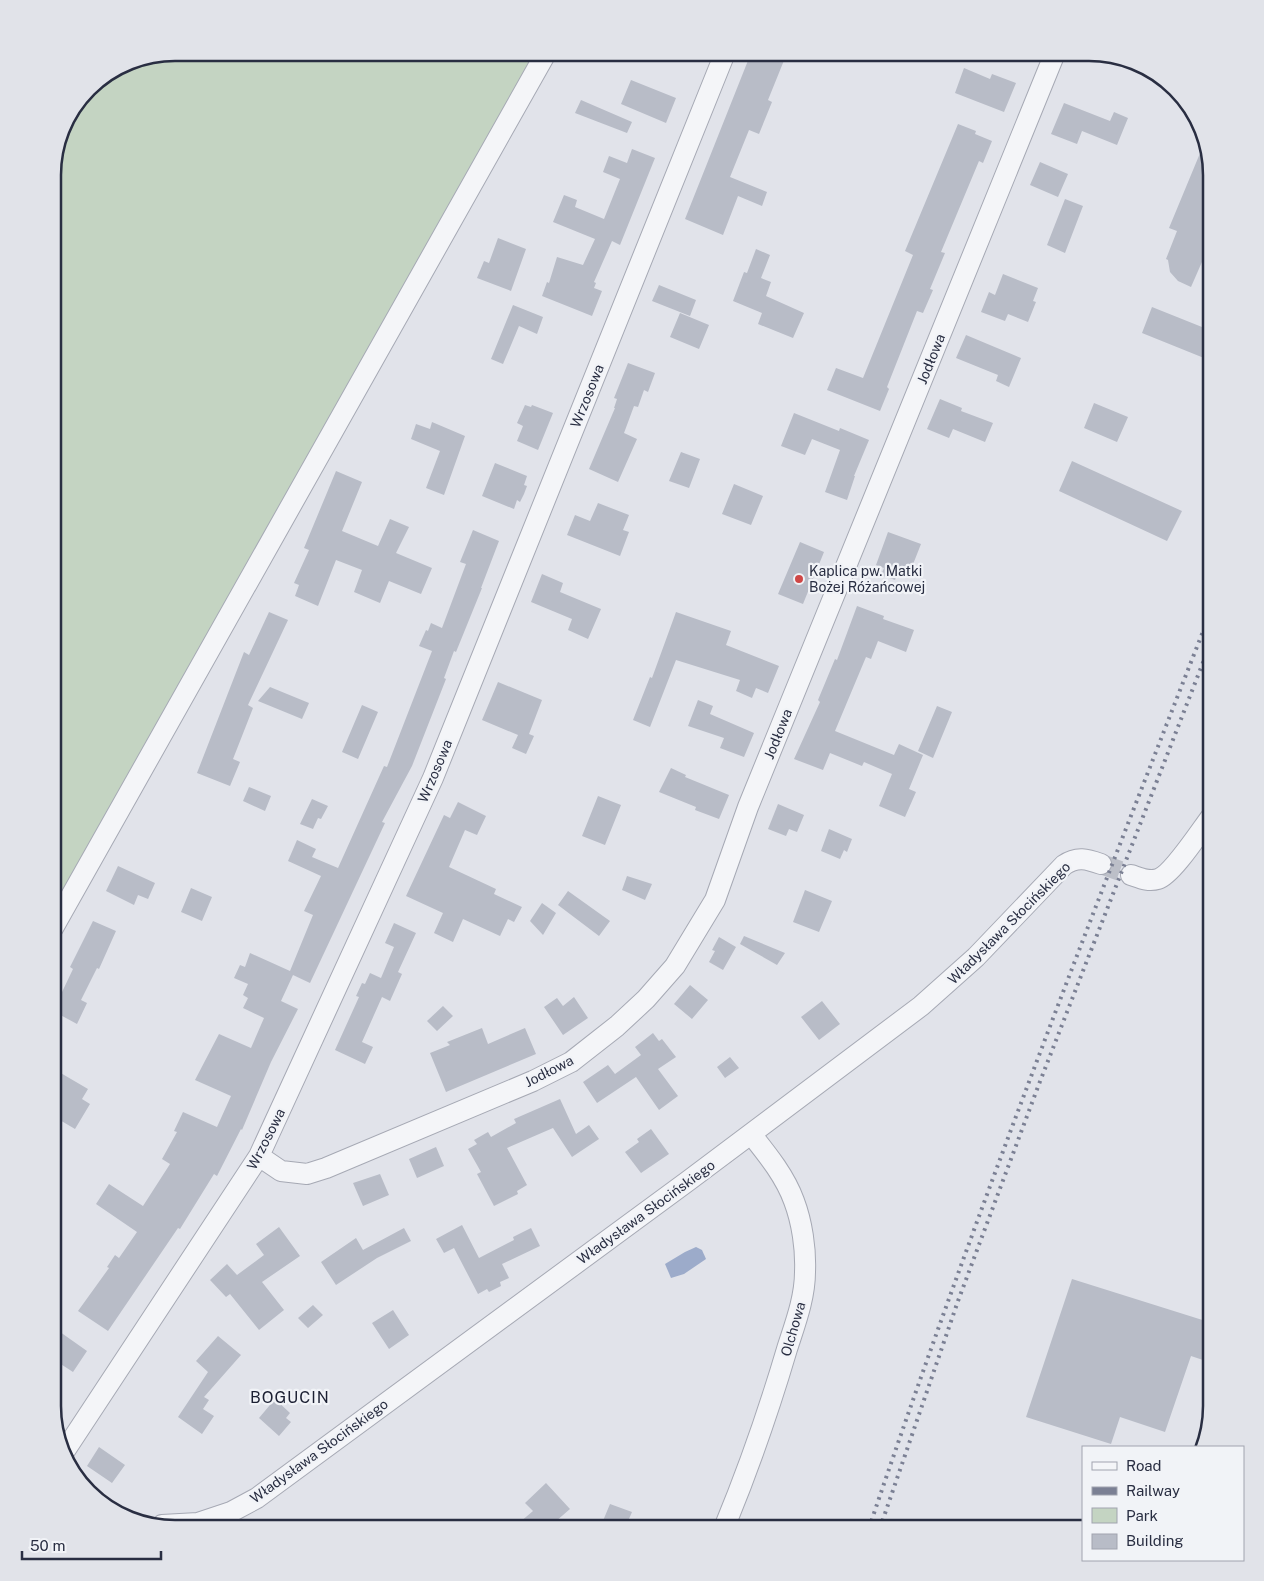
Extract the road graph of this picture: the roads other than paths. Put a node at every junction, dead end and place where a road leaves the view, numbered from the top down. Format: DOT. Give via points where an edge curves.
graph roads {
  1 [pos="541,61"];
  2 [pos="722,61"];
  3 [pos="1052,61"];
  4 [pos="1203,828"];
  5 [pos="1101,864"];
  6 [pos="1131,875"];
  7 [pos="61,914"];
  8 [pos="751,1134"];
  9 [pos="259,1156"];
  10 [pos="69,1446"];
  11 [pos="207,1520"];
  12 [pos="727,1520"];
  1 -- 7 [label="street"];
  2 -- 9 [label="street, Wrzosowa" via="433,778"];
  3 -- 9 [label="street, Jodłowa" via="748,807 715,900 675,966 617,1026 571,1062 533,1081 308,1174 281,1171"];
  4 -- 6 [label="street" via="1170,870 1159,878 1146,880"];
  5 -- 8 [label="street, Władysława Słocińskiego" via="1081,858 1064,865 947,985"];
  8 -- 11 [label="street, Władysława Słocińskiego" via="257,1498"];
  8 -- 12 [label="street, Olchowa" via="794,1199 800,1218 805,1272 803,1297 780,1371"];
  9 -- 10 [label="street, Wrzosowa"];
}
